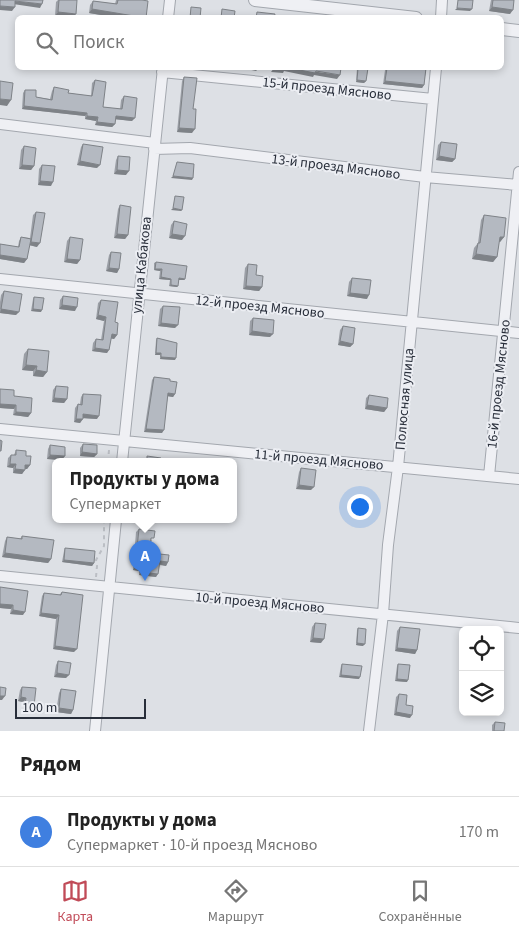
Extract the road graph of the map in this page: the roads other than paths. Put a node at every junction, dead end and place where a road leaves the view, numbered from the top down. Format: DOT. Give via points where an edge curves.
graph roads {
  1 [pos="170,0"];
  2 [pos="255,0"];
  3 [pos="442,0"];
  4 [pos="168,15"];
  5 [pos="389,15"];
  6 [pos="441,15"];
  7 [pos="504,29"];
  8 [pos="519,31"];
  9 [pos="163,70"];
  10 [pos="436,70"];
  11 [pos="433,99"];
  12 [pos="0,124"];
  13 [pos="154,146"];
  14 [pos="519,172"];
  15 [pos="425,177"];
  16 [pos="518,185"];
  17 [pos="0,279"];
  18 [pos="138,294"];
  19 [pos="410,322"];
  20 [pos="503,332"];
  21 [pos="519,333"];
  22 [pos="0,429"];
  23 [pos="124,440"];
  24 [pos="122,458"];
  25 [pos="398,467"];
  26 [pos="489,476"];
  27 [pos="519,479"];
  28 [pos="116,523"];
  29 [pos="0,576"];
  30 [pos="109,588"];
  31 [pos="383,614"];
  32 [pos="519,628"];
  33 [pos="95,731"];
  34 [pos="369,731"];
  1 -- 4 [label="street"];
  2 -- 5 [label="street"];
  3 -- 6 [label="street"];
  7 -- 8 [label="street"];
  9 -- 11 [label="street, 15-й проезд Мясново"];
  9 -- 13 [label="street, улица Кабакова"];
  10 -- 11 [label="street, Полюсная улица"];
  11 -- 15 [label="street, Полюсная улица"];
  12 -- 13 [label="street, 13-й проезд Мясново"];
  13 -- 15 [label="street, 13-й проезд Мясново"];
  13 -- 18 [label="street, улица Кабакова"];
  14 -- 16 [label="street, 16-й проезд Мясново"];
  15 -- 16 [label="street, 13-й проезд Мясново"];
  15 -- 19 [label="street, Полюсная улица"];
  16 -- 20 [label="street, 16-й проезд Мясново"];
  17 -- 18 [label="street, 12-й проезд Мясново"];
  18 -- 19 [label="street, 12-й проезд Мясново"];
  18 -- 23 [label="street, улица Кабакова"];
  19 -- 20 [label="street, 12-й проезд Мясново"];
  19 -- 25 [label="street, Полюсная улица"];
  20 -- 21 [label="street, 12-й проезд Мясново"];
  20 -- 26 [label="street, 16-й проезд Мясново"];
  22 -- 23 [label="street, 11-й проезд Мясново"];
  23 -- 24 [label="street, улица Кабакова"];
  23 -- 25 [label="street, 11-й проезд Мясново"];
  25 -- 26 [label="street, 11-й проезд Мясново"];
  25 -- 31 [label="street, Полюсная улица"];
  26 -- 27 [label="street, 11-й проезд Мясново"];
  28 -- 30 [label="street"];
  29 -- 30 [label="street, 10-й проезд Мясново"];
  30 -- 31 [label="street, 10-й проезд Мясново"];
  30 -- 33 [label="street"];
  31 -- 32 [label="street, 10-й проезд Мясново"];
  31 -- 34 [label="street, Полюсная улица"];
}
